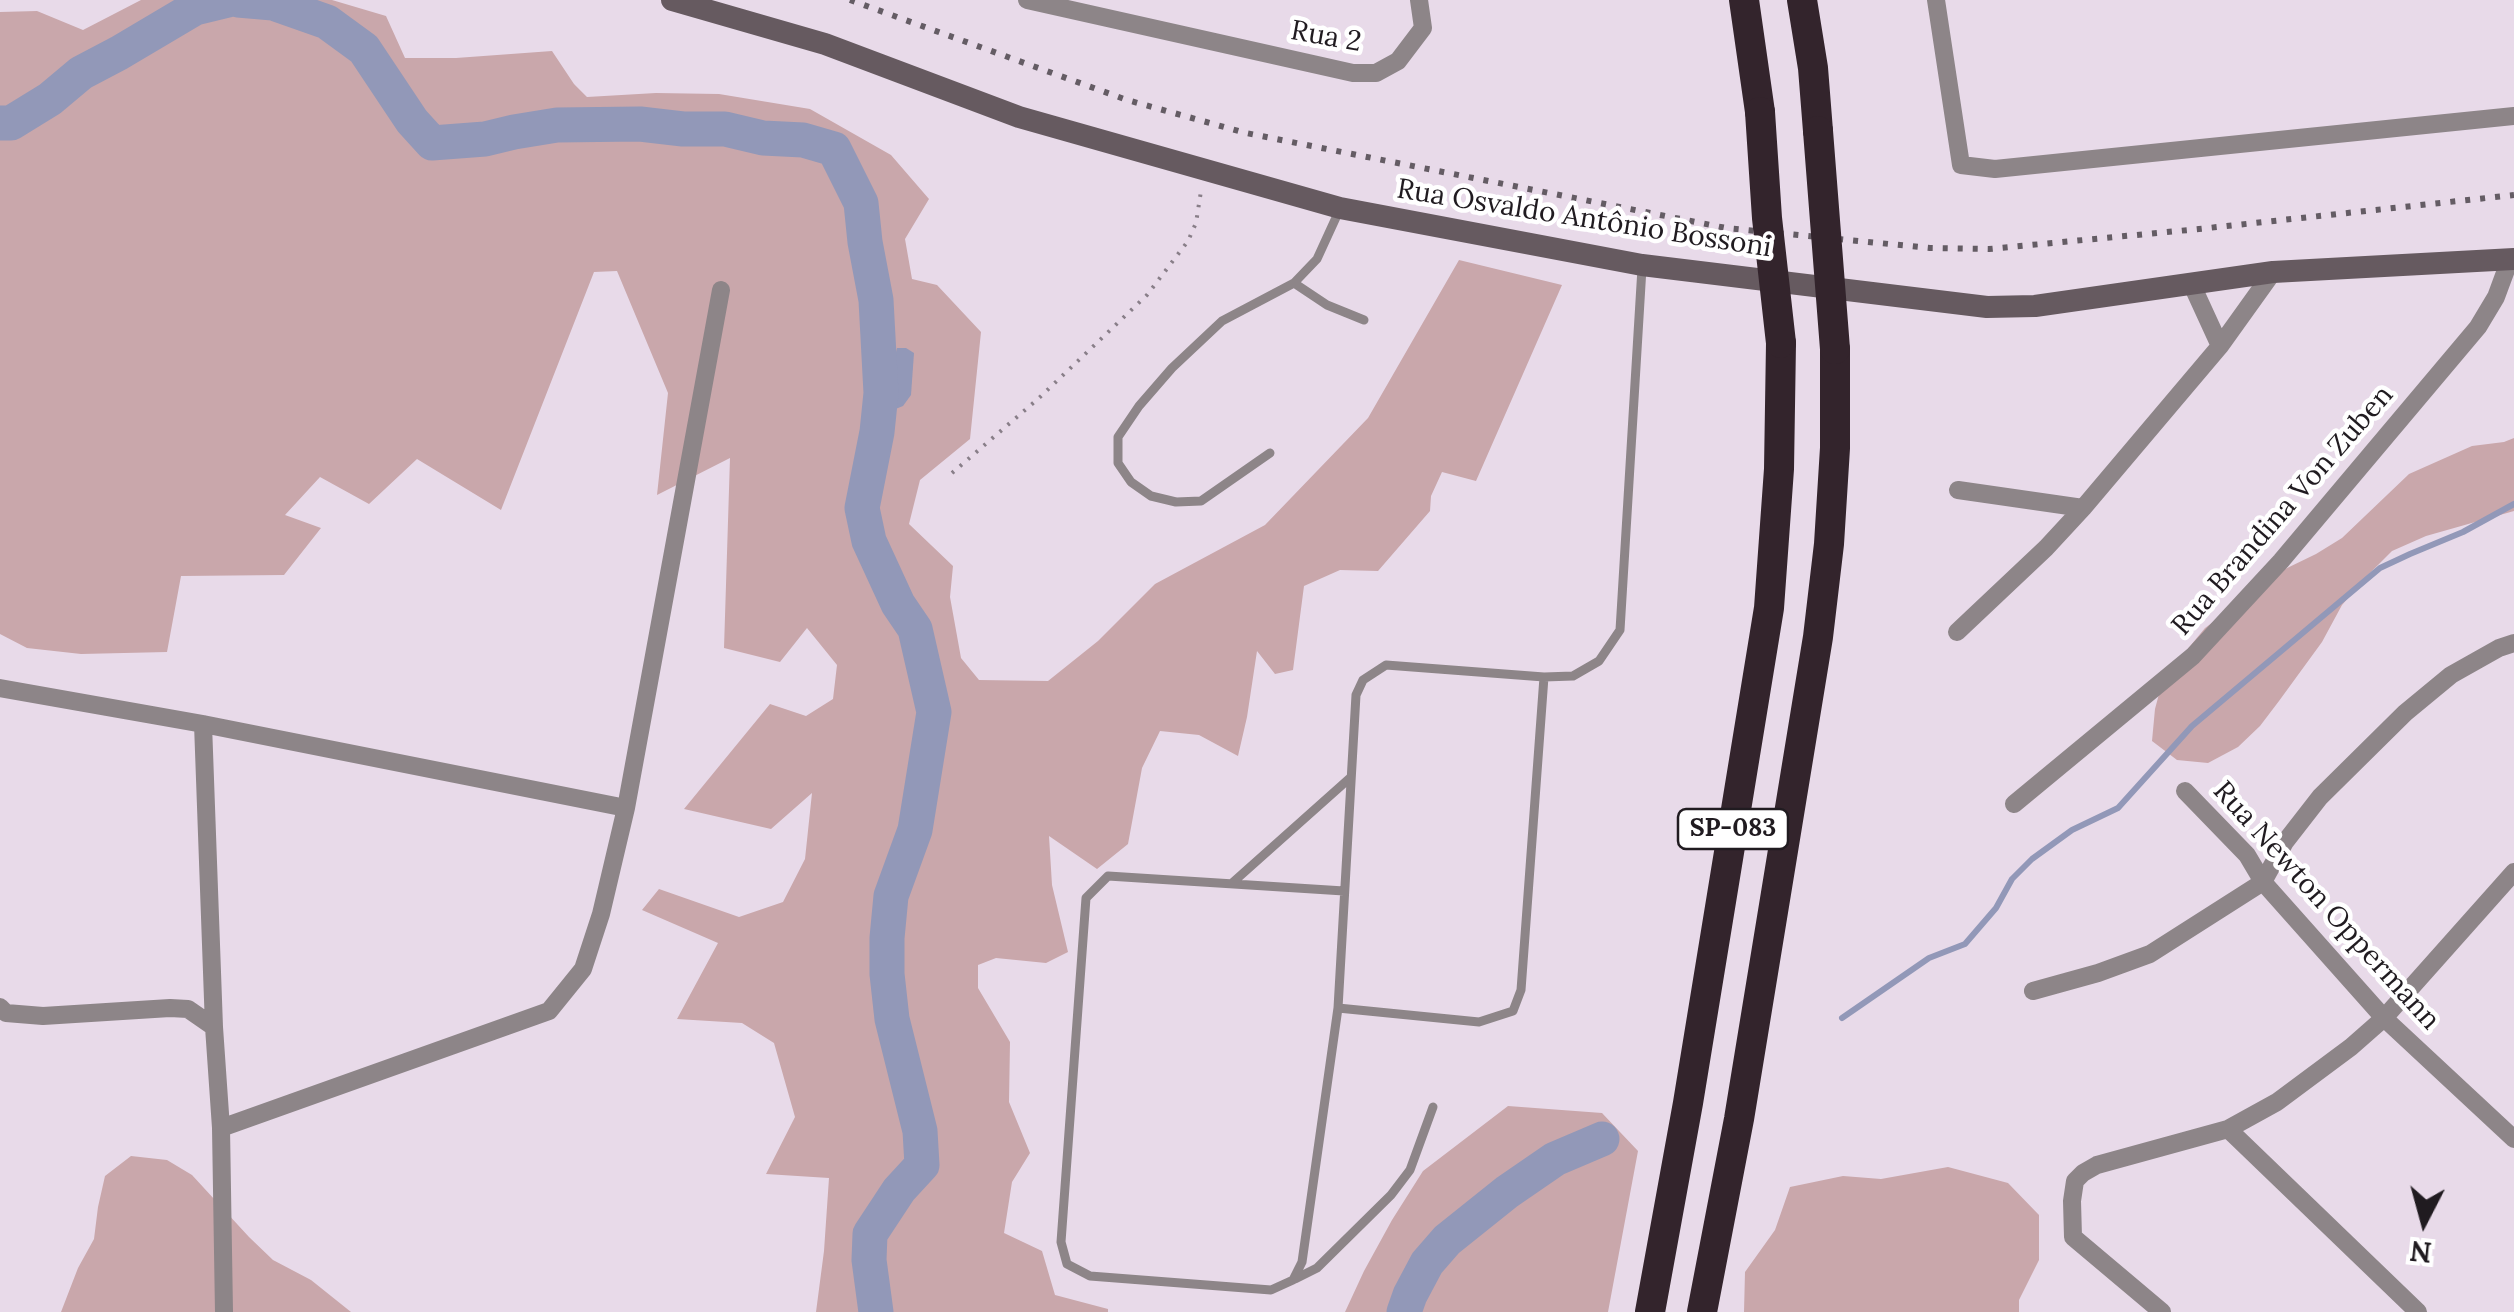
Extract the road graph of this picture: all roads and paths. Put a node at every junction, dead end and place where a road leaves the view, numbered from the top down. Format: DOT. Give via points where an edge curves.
graph roads {
  1 [pos="672,0"];
  2 [pos="1027,0"];
  3 [pos="1420,0"];
  4 [pos="1744,0"];
  5 [pos="1802,0"];
  6 [pos="1936,0"];
  7 [pos="2514,116"];
  8 [pos="1206,172"];
  9 [pos="1340,208"];
  10 [pos="2512,259"];
  11 [pos="1642,265"];
  12 [pos="2273,272"];
  13 [pos="1294,284"];
  14 [pos="2192,285"];
  15 [pos="720,290"];
  16 [pos="1364,320"];
  17 [pos="2220,346"];
  18 [pos="1270,453"];
  19 [pos="952,473"];
  20 [pos="1958,490"];
  21 [pos="2083,508"];
  22 [pos="1957,632"];
  23 [pos="2514,643"];
  24 [pos="1544,677"];
  25 [pos="0,688"];
  26 [pos="203,724"];
  27 [pos="1351,777"];
  28 [pos="2185,791"];
  29 [pos="2014,804"];
  30 [pos="626,808"];
  31 [pos="2514,872"];
  32 [pos="2262,882"];
  33 [pos="1231,884"];
  34 [pos="1344,891"];
  35 [pos="2033,990"];
  36 [pos="0,1007"];
  37 [pos="1338,1008"];
  38 [pos="2384,1018"];
  39 [pos="214,1027"];
  40 [pos="1433,1107"];
  41 [pos="221,1128"];
  42 [pos="2228,1130"];
  43 [pos="2514,1138"];
  44 [pos="1292,1280"];
  45 [pos="224,1312"];
  46 [pos="1650,1312"];
  47 [pos="1702,1312"];
  48 [pos="2162,1312"];
  49 [pos="2418,1312"];
  1 -- 8 [label="street, Rua Osvaldo Antônio Bossoni" via="825,44 1020,117"];
  2 -- 3 [label="street, Rua 2" via="1354,73 1376,73 1398,61 1422,28"];
  4 -- 46 [label="highway, SP-083, bridge" via="1781,343 1779,469 1768,608"];
  5 -- 47 [label="highway, SP-083, bridge" via="1835,349 1829,544 1740,1119"];
  6 -- 7 [label="street" via="1961,165 1995,169"];
  8 -- 9 [label="street, Rua Osvaldo Antônio Bossoni"];
  8 -- 19 [label="path" via="1188,240 1147,295"];
  9 -- 11 [label="street, Rua Osvaldo Antônio Bossoni"];
  9 -- 13 [label="lane" via="1317,259"];
  10 -- 12 [label="street, Rua Osvaldo Antônio Bossoni"];
  10 -- 29 [label="street, Rua Brandina Von Zuben" via="2478,327 2281,561 2193,656"];
  11 -- 14 [label="street, Rua Osvaldo Antônio Bossoni" via="1986,306 2036,306"];
  11 -- 24 [label="lane" via="1620,630 1599,660 1573,676"];
  12 -- 14 [label="street, Rua Osvaldo Antônio Bossoni"];
  12 -- 17 [label="street"];
  13 -- 16 [label="lane"];
  13 -- 18 [label="lane" via="1222,321 1172,368 1118,437 1118,463 1132,482 1176,502 1201,502"];
  14 -- 17 [label="street"];
  15 -- 30 [label="street"];
  17 -- 21 [label="street"];
  20 -- 21 [label="street"];
  21 -- 22 [label="street"];
  23 -- 32 [label="street" via="2451,674 2405,714 2320,797"];
  24 -- 27 [label="lane" via="1386,666 1363,680 1356,695"];
  24 -- 37 [label="lane" via="1522,990 1513,1011 1479,1022"];
  25 -- 26 [label="street"];
  26 -- 30 [label="street"];
  26 -- 39 [label="street"];
  27 -- 33 [label="lane"];
  27 -- 34 [label="lane"];
  28 -- 32 [label="street, Rua Newton Oppermann" via="2247,855"];
  30 -- 41 [label="street" via="582,969 549,1011"];
  31 -- 38 [label="street"];
  32 -- 35 [label="street" via="2150,954"];
  32 -- 38 [label="street, Rua Newton Oppermann"];
  33 -- 34 [label="lane"];
  33 -- 44 [label="lane" via="1108,876 1086,898 1062,1242 1068,1264 1090,1276 1271,1290"];
  34 -- 37 [label="lane"];
  36 -- 39 [label="street" via="43,1016 188,1009"];
  37 -- 44 [label="lane" via="1302,1262"];
  38 -- 42 [label="street" via="2277,1102"];
  38 -- 43 [label="street, Rua Newton Oppermann"];
  39 -- 41 [label="street"];
  40 -- 44 [label="lane" via="1410,1170 1391,1195 1317,1268"];
  41 -- 45 [label="street"];
  42 -- 48 [label="street" via="2097,1166 2074,1181 2073,1237"];
  42 -- 49 [label="street"];
}
